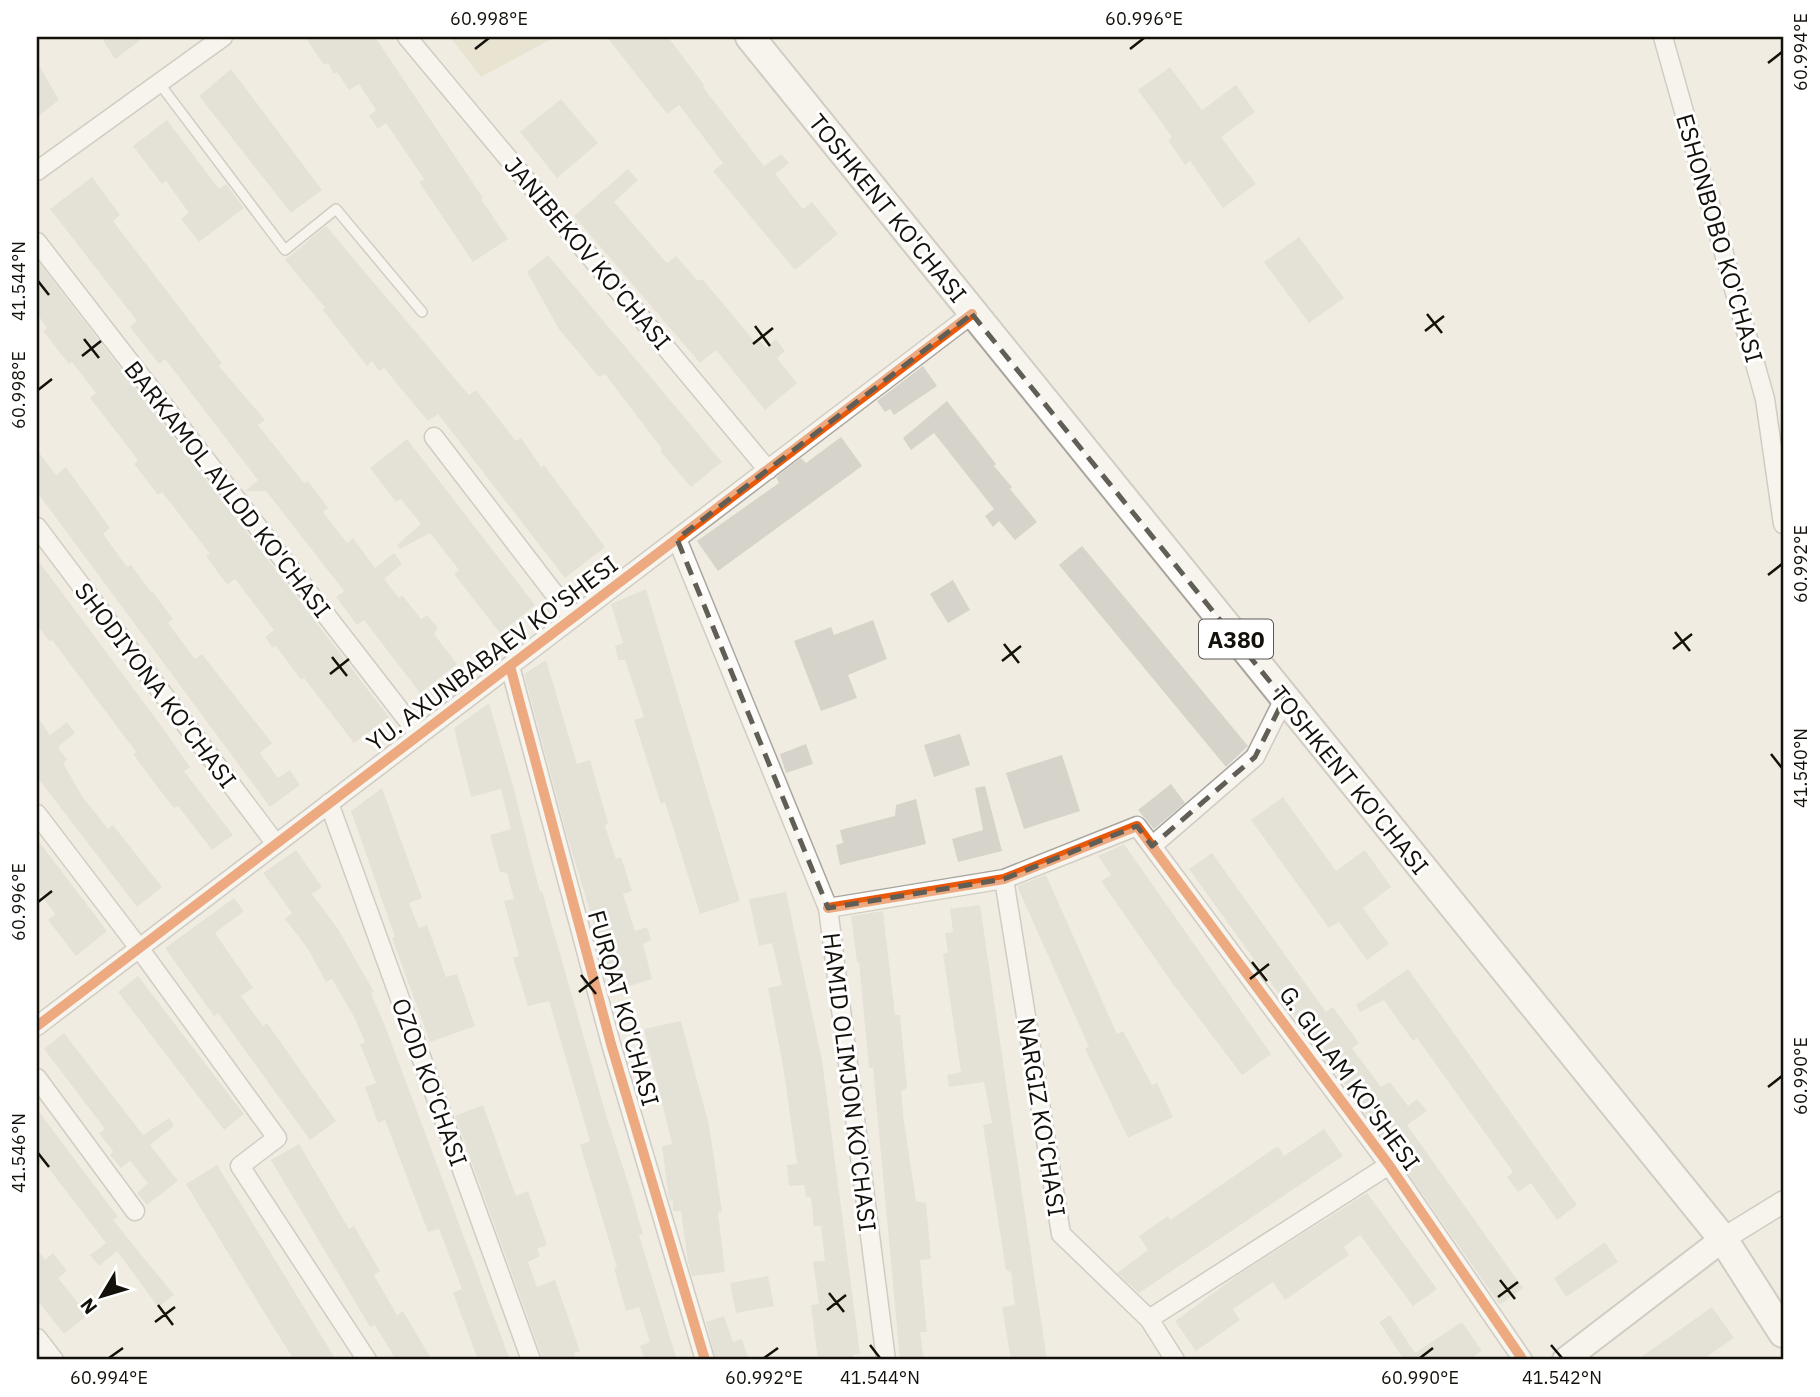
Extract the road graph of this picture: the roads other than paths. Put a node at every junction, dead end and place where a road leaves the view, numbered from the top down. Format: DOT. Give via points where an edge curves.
graph roads {
  1 [pos="223,37"];
  2 [pos="407,37"];
  3 [pos="750,37"];
  4 [pos="1663,37"];
  5 [pos="199,44"];
  6 [pos="159,83"];
  7 [pos="39,165"];
  8 [pos="37,242"];
  9 [pos="422,312"];
  10 [pos="972,314"];
  11 [pos="434,437"];
  12 [pos="768,470"];
  13 [pos="1783,524"];
  14 [pos="37,527"];
  15 [pos="677,539"];
  16 [pos="573,618"];
  17 [pos="510,666"];
  18 [pos="1284,699"];
  19 [pos="419,735"];
  20 [pos="329,803"];
  21 [pos="37,814"];
  22 [pos="276,844"];
  23 [pos="1152,846"];
  24 [pos="1004,879"];
  25 [pos="828,908"];
  26 [pos="139,948"];
  27 [pos="37,1026"];
  28 [pos="37,1077"];
  29 [pos="1389,1165"];
  30 [pos="1783,1202"];
  31 [pos="135,1211"];
  32 [pos="1723,1240"];
  33 [pos="1149,1319"];
  34 [pos="1783,1333"];
  35 [pos="37,1338"];
  36 [pos="54,1360"];
  37 [pos="367,1360"];
  38 [pos="531,1360"];
  39 [pos="705,1360"];
  40 [pos="886,1360"];
  41 [pos="1175,1360"];
  42 [pos="1522,1360"];
  43 [pos="1565,1360"];
  1 -- 5 [label="street"];
  2 -- 12 [label="street, JANIBEKOV KO'CHASI"];
  3 -- 10 [label="highway, TOSHKENT KO'CHASI / A380"];
  4 -- 13 [label="street, ESHONBOBO KO'CHASI" via="1765,399"];
  5 -- 6 [label="street"];
  6 -- 7 [label="street"];
  6 -- 9 [label="lane" via="285,250 337,209"];
  8 -- 19 [label="street, BARKAMOL AVLOD KO'CHASI"];
  10 -- 12 [label="street, YU. AXUNBABAEV KO'SHESI"];
  10 -- 18 [label="highway, TOSHKENT KO'CHASI / A380"];
  11 -- 16 [label="street"];
  12 -- 15 [label="street, YU. AXUNBABAEV KO'SHESI"];
  14 -- 22 [label="street, SHODIYONA KO'CHASI"];
  15 -- 16 [label="street, YU. AXUNBABAEV KO'SHESI"];
  15 -- 25 [label="street, HAMID OLIMJON KO'CHASI"];
  16 -- 17 [label="street, YU. AXUNBABAEV KO'SHESI"];
  17 -- 19 [label="street, YU. AXUNBABAEV KO'SHESI"];
  17 -- 39 [label="street, FURQAT KO'CHASI" via="611,1044"];
  18 -- 23 [label="street" via="1255,757"];
  18 -- 32 [label="highway, TOSHKENT KO'CHASI / A380"];
  19 -- 20 [label="street, YU. AXUNBABAEV KO'SHESI"];
  20 -- 22 [label="street, YU. AXUNBABAEV KO'SHESI"];
  20 -- 38 [label="street, OZOD KO'CHASI"];
  21 -- 26 [label="street"];
  22 -- 26 [label="street, YU. AXUNBABAEV KO'SHESI"];
  23 -- 24 [label="street, G. GULAM KO'SHESI" via="1137,826"];
  23 -- 29 [label="street, G. GULAM KO'SHESI"];
  24 -- 25 [label="street"];
  24 -- 33 [label="street, NARGIZ KO'CHASI" via="1061,1234"];
  25 -- 40 [label="street, HAMID OLIMJON KO'CHASI"];
  26 -- 27 [label="street, YU. AXUNBABAEV KO'SHESI"];
  26 -- 37 [label="street" via="276,1138 240,1166"];
  28 -- 31 [label="street"];
  29 -- 33 [label="street"];
  29 -- 42 [label="street, G. GULAM KO'SHESI"];
  30 -- 32 [label="street"];
  32 -- 34 [label="highway, TOSHKENT KO'CHASI / A380"];
  32 -- 43 [label="main road"];
  33 -- 41 [label="street, NARGIZ KO'CHASI"];
  35 -- 36 [label="street"];
}
